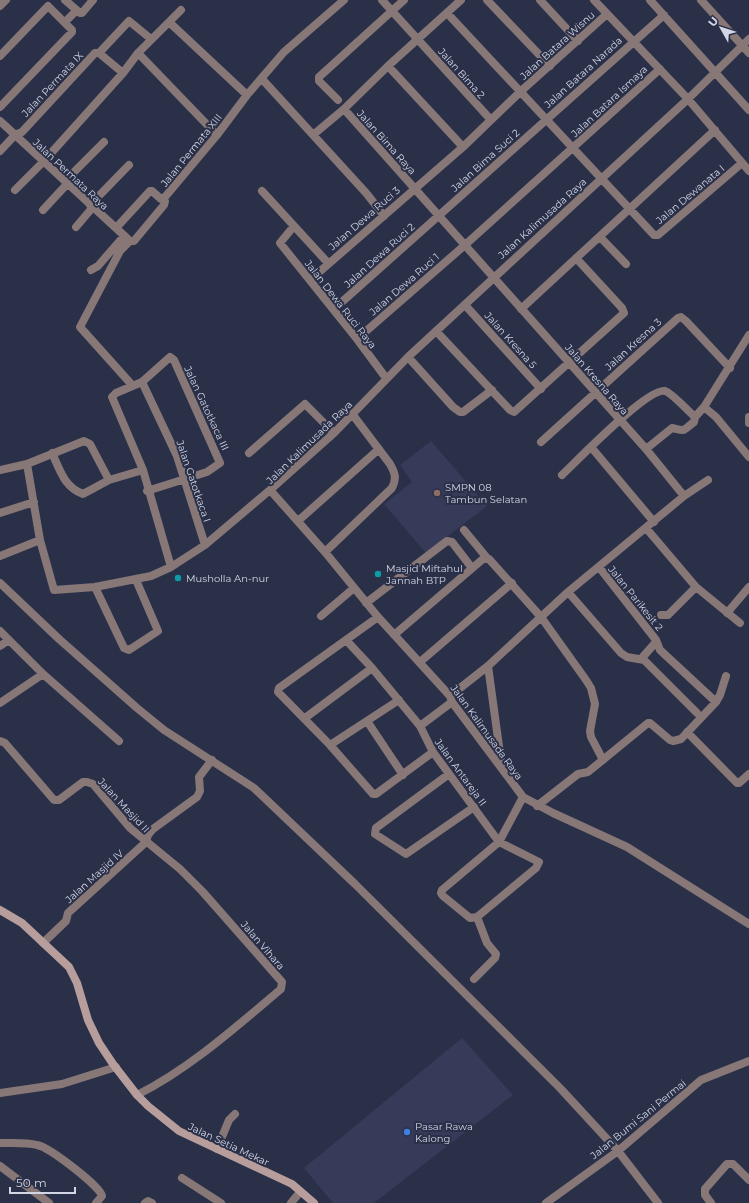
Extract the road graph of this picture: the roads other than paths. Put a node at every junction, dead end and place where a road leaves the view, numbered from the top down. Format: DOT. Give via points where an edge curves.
graph roads {
  1 [pos="6,0"];
  2 [pos="65,0"];
  3 [pos="93,0"];
  4 [pos="344,0"];
  5 [pos="382,0"];
  6 [pos="404,0"];
  7 [pos="461,0"];
  8 [pos="487,0"];
  9 [pos="540,0"];
  10 [pos="594,0"];
  11 [pos="650,0"];
  12 [pos="701,0"];
  13 [pos="0,6"];
  14 [pos="181,10"];
  15 [pos="76,11"];
  16 [pos="393,12"];
  17 [pos="447,13"];
  18 [pos="607,14"];
  19 [pos="664,15"];
  20 [pos="65,22"];
  21 [pos="169,22"];
  22 [pos="151,39"];
  23 [pos="418,39"];
  24 [pos="749,39"];
  25 [pos="633,40"];
  26 [pos="578,41"];
  27 [pos="743,45"];
  28 [pos="99,53"];
  29 [pos="138,53"];
  30 [pos="749,53"];
  31 [pos="0,56"];
  32 [pos="388,66"];
  33 [pos="550,66"];
  34 [pos="660,69"];
  35 [pos="716,71"];
  36 [pos="123,73"];
  37 [pos="262,79"];
  38 [pos="520,92"];
  39 [pos="248,95"];
  40 [pos="688,99"];
  41 [pos="338,100"];
  42 [pos="0,107"];
  43 [pos="344,109"];
  44 [pos="749,110"];
  45 [pos="546,119"];
  46 [pos="491,120"];
  47 [pos="0,121"];
  48 [pos="715,130"];
  49 [pos="15,135"];
  50 [pos="217,135"];
  51 [pos="314,135"];
  52 [pos="104,142"];
  53 [pos="463,147"];
  54 [pos="573,148"];
  55 [pos="0,152"];
  56 [pos="44,161"];
  57 [pos="742,163"];
  58 [pos="129,165"];
  59 [pos="749,171"];
  60 [pos="601,178"];
  61 [pos="66,182"];
  62 [pos="414,188"];
  63 [pos="15,190"];
  64 [pos="262,191"];
  65 [pos="163,199"];
  66 [pos="92,206"];
  67 [pos="43,210"];
  68 [pos="628,210"];
  69 [pos="384,216"];
  70 [pos="438,216"];
  71 [pos="294,226"];
  72 [pos="76,227"];
  73 [pos="116,228"];
  74 [pos="600,237"];
  75 [pos="127,238"];
  76 [pos="465,245"];
  77 [pos="576,258"];
  78 [pos="328,263"];
  79 [pos="626,264"];
  80 [pos="91,270"];
  81 [pos="493,277"];
  82 [pos="310,280"];
  83 [pos="465,305"];
  84 [pos="334,309"];
  85 [pos="522,309"];
  86 [pos="436,331"];
  87 [pos="749,335"];
  88 [pos="357,339"];
  89 [pos="408,356"];
  90 [pos="569,363"];
  91 [pos="730,368"];
  92 [pos="386,378"];
  93 [pos="142,382"];
  94 [pos="132,385"];
  95 [pos="541,389"];
  96 [pos="492,390"];
  97 [pos="594,392"];
  98 [pos="704,407"];
  99 [pos="353,415"];
  100 [pos="694,417"];
  101 [pos="749,417"];
  102 [pos="620,420"];
  103 [pos="749,423"];
  104 [pos="334,433"];
  105 [pos="541,442"];
  106 [pos="591,447"];
  107 [pos="379,449"];
  108 [pos="646,449"];
  109 [pos="52,453"];
  110 [pos="249,453"];
  111 [pos="749,457"];
  112 [pos="27,464"];
  113 [pos="0,470"];
  114 [pos="142,470"];
  115 [pos="562,475"];
  116 [pos="109,480"];
  117 [pos="186,480"];
  118 [pos="708,480"];
  119 [pos="270,490"];
  120 [pos="147,491"];
  121 [pos="684,496"];
  122 [pos="34,502"];
  123 [pos="0,513"];
  124 [pos="298,521"];
  125 [pos="654,522"];
  126 [pos="646,528"];
  127 [pos="464,530"];
  128 [pos="40,540"];
  129 [pos="205,545"];
  130 [pos="325,552"];
  131 [pos="0,556"];
  132 [pos="487,558"];
  133 [pos="170,565"];
  134 [pos="472,568"];
  135 [pos="599,568"];
  136 [pos="136,580"];
  137 [pos="0,583"];
  138 [pos="512,583"];
  139 [pos="95,587"];
  140 [pos="696,587"];
  141 [pos="749,587"];
  142 [pos="354,588"];
  143 [pos="568,592"];
  144 [pos="366,603"];
  145 [pos="728,612"];
  146 [pos="661,615"];
  147 [pos="320,616"];
  148 [pos="378,617"];
  149 [pos="540,617"];
  150 [pos="740,623"];
  151 [pos="0,631"];
  152 [pos="394,635"];
  153 [pos="9,640"];
  154 [pos="346,640"];
  155 [pos="656,642"];
  156 [pos="0,646"];
  157 [pos="641,659"];
  158 [pos="420,662"];
  159 [pos="488,666"];
  160 [pos="372,668"];
  161 [pos="43,674"];
  162 [pos="726,676"];
  163 [pos="451,699"];
  164 [pos="399,700"];
  165 [pos="716,702"];
  166 [pos="0,704"];
  167 [pos="697,713"];
  168 [pos="305,718"];
  169 [pos="367,721"];
  170 [pos="420,726"];
  171 [pos="687,732"];
  172 [pos="0,741"];
  173 [pos="119,741"];
  174 [pos="330,745"];
  175 [pos="432,752"];
  176 [pos="212,760"];
  177 [pos="603,760"];
  178 [pos="502,770"];
  179 [pos="449,774"];
  180 [pos="749,774"];
  181 [pos="404,775"];
  182 [pos="523,797"];
  183 [pos="537,806"];
  184 [pos="474,807"];
  185 [pos="146,842"];
  186 [pos="499,842"];
  187 [pos="0,910"];
  188 [pos="477,917"];
  189 [pos="749,924"];
  190 [pos="43,943"];
  191 [pos="474,979"];
  192 [pos="749,1061"];
  193 [pos="116,1067"];
  194 [pos="0,1093"];
  195 [pos="137,1095"];
  196 [pos="235,1114"];
  197 [pos="0,1143"];
  198 [pos="217,1149"];
  199 [pos="618,1151"];
  200 [pos="0,1166"];
  201 [pos="182,1178"];
  202 [pos="749,1180"];
  203 [pos="300,1192"];
  204 [pos="48,1203"];
  205 [pos="96,1203"];
  206 [pos="221,1203"];
  207 [pos="291,1203"];
  208 [pos="314,1203"];
  209 [pos="546,1203"];
  210 [pos="658,1203"];
  211 [pos="710,1203"];
  1 -- 13 [label="street"];
  2 -- 15 [label="street"];
  3 -- 15 [label="street" via="82,13"];
  4 -- 37 [label="street, Jalan Permata XIII" via="284,52"];
  5 -- 16 [label="street, Jalan Bima 2"];
  6 -- 16 [label="street"];
  7 -- 17 [label="street"];
  8 -- 33 [label="street"];
  9 -- 26 [label="street"];
  10 -- 18 [label="street"];
  11 -- 19 [label="street"];
  12 -- 27 [label="street"];
  14 -- 21 [label="street"];
  15 -- 20 [label="street"];
  16 -- 23 [label="street, Jalan Bima 2"];
  16 -- 41 [label="street" via="319,78"];
  17 -- 23 [label="street"];
  17 -- 38 [label="street, Jalan Dewanata I"];
  18 -- 25 [label="street"];
  18 -- 26 [label="street, Jalan Batara Wisnu"];
  19 -- 25 [label="street, Jalan Batara Narada"];
  19 -- 35 [label="street"];
  20 -- 31 [label="street" via="48,6"];
  20 -- 42 [label="street" via="72,32"];
  21 -- 22 [label="street"];
  21 -- 39 [label="street"];
  22 -- 28 [label="street" via="129,21"];
  22 -- 29 [label="street"];
  23 -- 32 [label="street"];
  23 -- 46 [label="street, Jalan Bima 2"];
  24 -- 27 [label="street, Jalan Kalimusada Raya"];
  25 -- 34 [label="street"];
  25 -- 45 [label="street, Jalan Batara Narada"];
  26 -- 33 [label="street, Jalan Batara Wisnu"];
  27 -- 30 [label="street"];
  27 -- 35 [label="street, Jalan Kalimusada Raya"];
  28 -- 36 [label="street, Jalan Permata IX"];
  28 -- 49 [label="street, Jalan Permata IX" via="95,53 22,132"];
  29 -- 36 [label="street"];
  29 -- 50 [label="street"];
  32 -- 43 [label="street"];
  32 -- 53 [label="street"];
  33 -- 38 [label="street, Jalan Batara Wisnu"];
  34 -- 40 [label="street"];
  34 -- 54 [label="street, Jalan Batara Ismaya"];
  35 -- 40 [label="street, Jalan Kalimusada Raya"];
  35 -- 44 [label="street"];
  36 -- 56 [label="street"];
  37 -- 39 [label="street, Jalan Permata XIII"];
  37 -- 51 [label="street"];
  38 -- 45 [label="street, Jalan Dewanata I"];
  38 -- 46 [label="street, Jalan Batara Wisnu"];
  39 -- 50 [label="street, Jalan Permata XIII"];
  40 -- 48 [label="street"];
  40 -- 60 [label="street, Jalan Kalimusada Raya"];
  43 -- 51 [label="street"];
  43 -- 62 [label="street, Jalan Bima Raya"];
  45 -- 54 [label="street, Jalan Dewanata I"];
  45 -- 70 [label="street, Jalan Bima Suci 2"];
  46 -- 53 [label="street, Jalan Batara Wisnu"];
  47 -- 49 [label="street, Jalan Permata Raya"];
  48 -- 57 [label="street"];
  48 -- 68 [label="street"];
  49 -- 55 [label="street, Jalan Permata IX"];
  49 -- 56 [label="street, Jalan Permata Raya"];
  50 -- 65 [label="street, Jalan Permata XIII"];
  51 -- 69 [label="street"];
  52 -- 61 [label="street"];
  53 -- 62 [label="street, Jalan Dewa Ruci 3"];
  54 -- 60 [label="street, Jalan Dewanata I"];
  54 -- 76 [label="street, Jalan Batara Ismaya"];
  56 -- 61 [label="street, Jalan Permata Raya"];
  56 -- 63 [label="street"];
  57 -- 59 [label="street"];
  57 -- 68 [label="street, Jalan Dewanata I" via="658,234 652,234"];
  58 -- 66 [label="street"];
  60 -- 68 [label="street, Jalan Dewanata I"];
  60 -- 81 [label="street, Jalan Kalimusada Raya"];
  61 -- 66 [label="street, Jalan Permata Raya"];
  61 -- 67 [label="street"];
  62 -- 69 [label="street, Jalan Dewa Ruci 3"];
  62 -- 70 [label="street, Jalan Bima Raya"];
  64 -- 71 [label="street, Jalan Dewa Ruci 3"];
  65 -- 73 [label="street, Jalan Permata XIII" via="150,191"];
  65 -- 75 [label="street" via="164,205 140,236 134,241"];
  66 -- 72 [label="street"];
  66 -- 73 [label="street, Jalan Permata Raya"];
  68 -- 74 [label="street"];
  69 -- 78 [label="street, Jalan Dewa Ruci 3"];
  70 -- 76 [label="street, Jalan Bima Raya"];
  70 -- 84 [label="street, Jalan Dewa Ruci 2"];
  71 -- 78 [label="street, Jalan Dewa Ruci 3"];
  71 -- 82 [label="street, Jalan Dewa Ruci Raya" via="280,243"];
  73 -- 75 [label="street, Jalan Permata Raya"];
  74 -- 77 [label="street"];
  74 -- 79 [label="street"];
  75 -- 80 [label="street"];
  75 -- 94 [label="street" via="80,327"];
  76 -- 81 [label="street, Jalan Kresna Raya"];
  76 -- 88 [label="street, Jalan Dewa Ruci 1"];
  77 -- 85 [label="street"];
  77 -- 90 [label="street" via="624,311"];
  78 -- 82 [label="street, Jalan Dewa Ruci 3"];
  81 -- 83 [label="street, Jalan Kalimusada Raya"];
  81 -- 85 [label="street, Jalan Kresna Raya"];
  82 -- 84 [label="street, Jalan Dewa Ruci Raya"];
  83 -- 86 [label="street, Jalan Kalimusada Raya"];
  83 -- 95 [label="street, Jalan Kresna 5"];
  84 -- 88 [label="street, Jalan Dewa Ruci Raya"];
  85 -- 90 [label="street, Jalan Kresna Raya"];
  86 -- 89 [label="street, Jalan Kalimusada Raya"];
  86 -- 96 [label="street"];
  87 -- 91 [label="street"];
  88 -- 92 [label="street, Jalan Dewa Ruci Raya"];
  89 -- 92 [label="street, Jalan Kalimusada Raya"];
  89 -- 96 [label="street" via="460,412"];
  90 -- 95 [label="street"];
  90 -- 97 [label="street, Jalan Kresna Raya"];
  91 -- 97 [label="street, Jalan Kresna 3" via="681,317 664,328"];
  91 -- 98 [label="street"];
  92 -- 99 [label="street, Jalan Kalimusada Raya"];
  93 -- 94 [label="street, Jalan Gatotkaca III"];
  93 -- 117 [label="street, Jalan Gatotkaca I"];
  93 -- 117 [label="street, Jalan Gatotkaca III" via="168,357 172,358 220,460 219,464 207,472"];
  94 -- 114 [label="street, Jalan Gatotkaca III" via="116,393 112,400"];
  95 -- 96 [label="street" via="512,412"];
  97 -- 102 [label="street, Jalan Kresna Raya"];
  97 -- 105 [label="street"];
  98 -- 100 [label="street"];
  98 -- 111 [label="street" via="716,417"];
  99 -- 104 [label="street, Jalan Kalimusada Raya"];
  99 -- 107 [label="street"];
  100 -- 102 [label="street" via="664,391 650,395"];
  100 -- 108 [label="street" via="694,422 681,432 672,428"];
  101 -- 103 [label="street"];
  102 -- 106 [label="street"];
  102 -- 108 [label="street, Jalan Kresna Raya"];
  104 -- 110 [label="street" via="305,404"];
  104 -- 119 [label="street, Jalan Kalimusada Raya"];
  106 -- 115 [label="street"];
  106 -- 125 [label="street"];
  107 -- 124 [label="street"];
  107 -- 130 [label="street" via="395,472 396,481 392,488"];
  108 -- 121 [label="street, Jalan Kresna Raya"];
  109 -- 112 [label="street"];
  109 -- 116 [label="street" via="84,441 88,442"];
  109 -- 116 [label="street" via="64,480 76,491 83,494"];
  112 -- 113 [label="street"];
  112 -- 122 [label="street"];
  114 -- 116 [label="street"];
  114 -- 120 [label="street, Jalan Gatotkaca III"];
  117 -- 120 [label="street"];
  117 -- 129 [label="street, Jalan Gatotkaca I"];
  118 -- 121 [label="street"];
  119 -- 124 [label="street, Jalan Kalimusada Raya"];
  119 -- 129 [label="street"];
  120 -- 133 [label="street, Jalan Gatotkaca III"];
  121 -- 125 [label="street"];
  122 -- 123 [label="street"];
  122 -- 128 [label="street"];
  124 -- 130 [label="street, Jalan Kalimusada Raya"];
  125 -- 126 [label="street"];
  126 -- 135 [label="street"];
  126 -- 140 [label="street"];
  127 -- 132 [label="street"];
  128 -- 131 [label="street"];
  128 -- 139 [label="street" via="54,590"];
  129 -- 133 [label="street"];
  130 -- 142 [label="street, Jalan Kalimusada Raya"];
  132 -- 134 [label="street"];
  132 -- 138 [label="street"];
  133 -- 136 [label="street"];
  134 -- 144 [label="street" via="449,540"];
  134 -- 152 [label="street"];
  135 -- 143 [label="street"];
  135 -- 155 [label="street, Jalan Parikesit 2"];
  136 -- 139 [label="street"];
  136 -- 139 [label="street" via="158,631 129,650 124,648"];
  137 -- 176 [label="street" via="137,708 164,730"];
  138 -- 149 [label="street"];
  138 -- 158 [label="street"];
  140 -- 145 [label="street"];
  140 -- 146 [label="street" via="668,615"];
  141 -- 145 [label="street"];
  142 -- 144 [label="street, Jalan Kalimusada Raya"];
  142 -- 147 [label="street"];
  143 -- 149 [label="street"];
  143 -- 157 [label="street" via="624,656"];
  144 -- 148 [label="street, Jalan Kalimusada Raya"];
  145 -- 150 [label="street"];
  148 -- 152 [label="street, Jalan Kalimusada Raya"];
  148 -- 154 [label="street"];
  149 -- 159 [label="street"];
  149 -- 177 [label="street" via="591,688 595,704 590,731"];
  151 -- 153 [label="street"];
  152 -- 158 [label="street, Jalan Kalimusada Raya"];
  153 -- 156 [label="street"];
  153 -- 161 [label="street"];
  154 -- 160 [label="street, Jalan Antareja II"];
  154 -- 168 [label="street" via="278,690 280,695"];
  155 -- 157 [label="street"];
  155 -- 165 [label="street, Jalan Parikesit 2" via="660,650"];
  157 -- 167 [label="street"];
  158 -- 163 [label="street, Jalan Kalimusada Raya"];
  159 -- 163 [label="street"];
  159 -- 178 [label="street"];
  160 -- 164 [label="street, Jalan Antareja II"];
  160 -- 168 [label="street"];
  161 -- 166 [label="street"];
  161 -- 173 [label="street"];
  162 -- 165 [label="street"];
  163 -- 170 [label="street"];
  163 -- 178 [label="street, Jalan Kalimusada Raya"];
  164 -- 169 [label="street"];
  164 -- 170 [label="street, Jalan Antareja II"];
  165 -- 171 [label="street"];
  168 -- 174 [label="street"];
  169 -- 174 [label="street"];
  169 -- 181 [label="street"];
  170 -- 175 [label="street, Jalan Antareja II"];
  171 -- 177 [label="street" via="681,739 673,741 649,722"];
  171 -- 180 [label="street" via="737,783"];
  172 -- 185 [label="street, Jalan Masjid II" via="5,743 54,800 59,800 83,782 93,784 130,828"];
  174 -- 181 [label="street" via="373,794"];
  175 -- 179 [label="street, Jalan Antareja II"];
  175 -- 181 [label="street"];
  176 -- 185 [label="street, Jalan Masjid IV" via="199,777 200,791 197,797 153,829"];
  176 -- 199 [label="street" via="254,788 355,884 560,1088"];
  177 -- 183 [label="street" via="588,772 575,775"];
  178 -- 182 [label="street, Jalan Kalimusada Raya"];
  179 -- 184 [label="street, Jalan Antareja II"];
  179 -- 184 [label="street" via="376,828 375,834 406,854"];
  182 -- 183 [label="street, Jalan Kalimusada Raya"];
  182 -- 186 [label="street"];
  183 -- 189 [label="street, Jalan Kalimusada Raya" via="626,847"];
  184 -- 186 [label="street, Jalan Antareja II"];
  185 -- 190 [label="street, Jalan Masjid IV" via="68,913 66,921"];
  185 -- 195 [label="street, Jalan Vihara" via="186,874 282,982 281,989 202,1053 155,1086"];
  186 -- 188 [label="street" via="441,893 468,916"];
  186 -- 188 [label="street" via="537,860 539,864"];
  187 -- 190 [label="street, Jalan Setia Mekar" via="22,923"];
  188 -- 191 [label="street" via="487,943 496,954"];
  190 -- 193 [label="street, Jalan Setia Mekar" via="69,967 77,983 88,1020 99,1043"];
  192 -- 199 [label="street, Jalan Bumi Sani Permai" via="701,1080"];
  193 -- 194 [label="street" via="62,1084"];
  193 -- 195 [label="street, Jalan Setia Mekar"];
  195 -- 198 [label="street, Jalan Setia Mekar" via="178,1131"];
  196 -- 198 [label="street" via="229,1120"];
  197 -- 205 [label="street" via="40,1145 98,1188 102,1196"];
  198 -- 203 [label="street, Jalan Setia Mekar" via="292,1184"];
  199 -- 209 [label="street, Jalan Bumi Sani Permai"];
  199 -- 210 [label="street"];
  200 -- 204 [label="street"];
  201 -- 206 [label="street"];
  202 -- 211 [label="street" via="733,1164 727,1164 705,1189 705,1195"];
  203 -- 207 [label="street"];
  203 -- 208 [label="street, Jalan Setia Mekar"];
}
